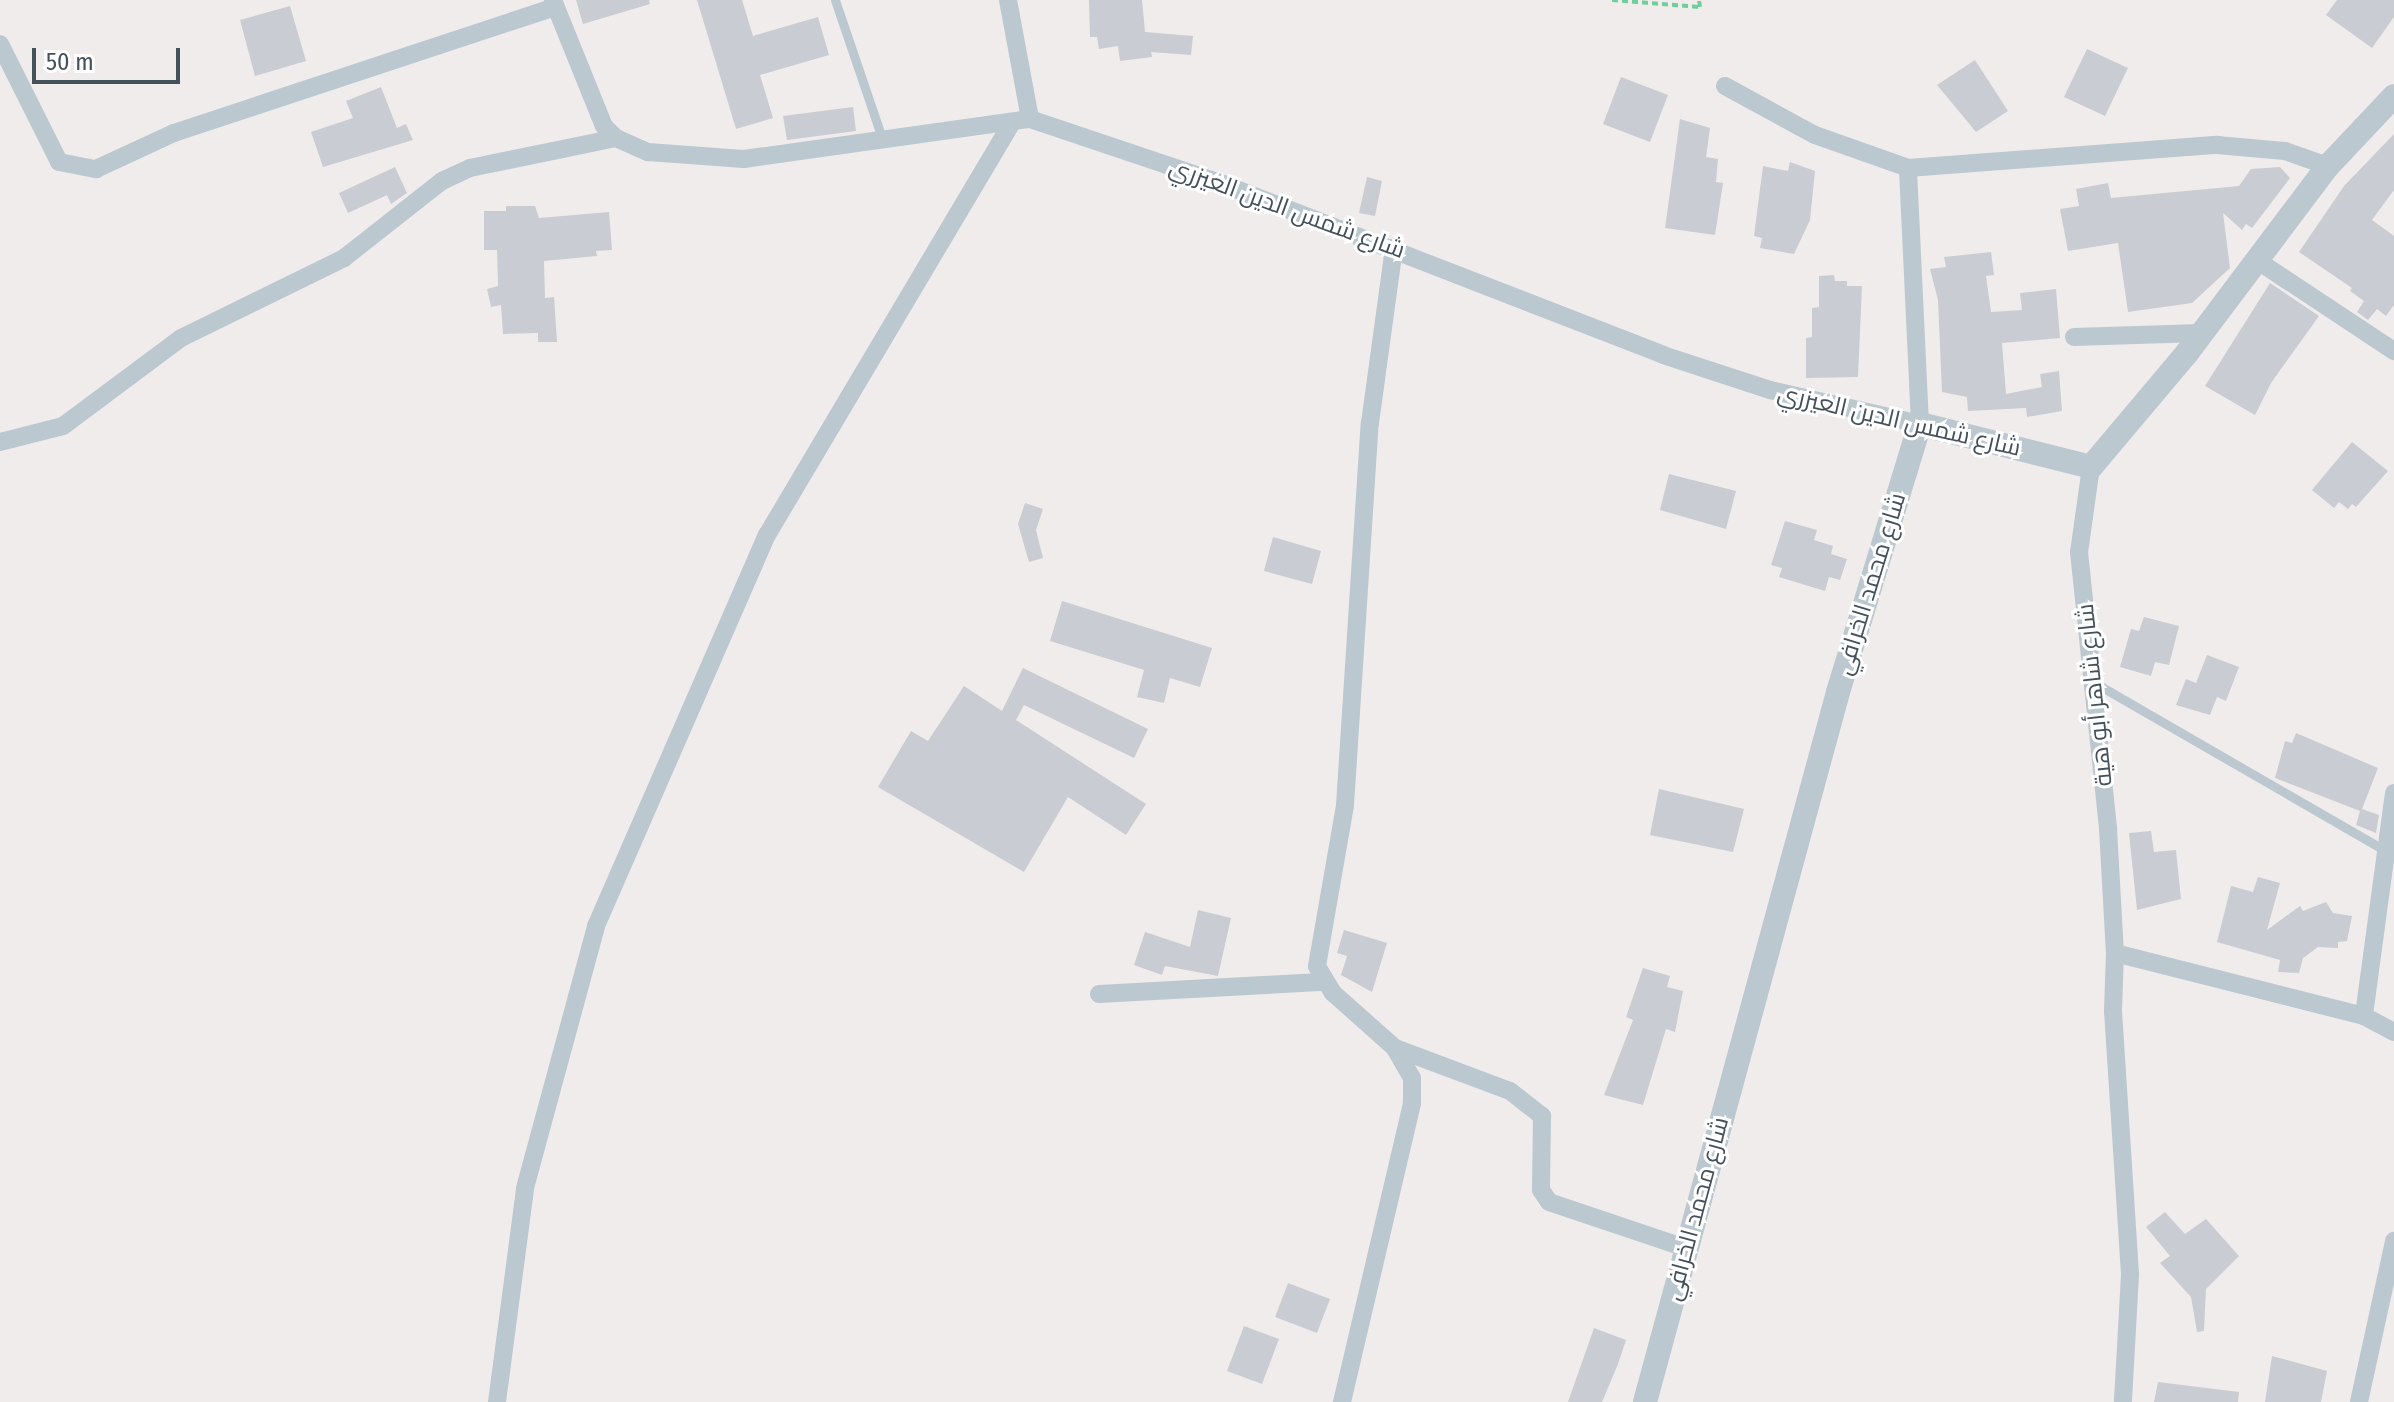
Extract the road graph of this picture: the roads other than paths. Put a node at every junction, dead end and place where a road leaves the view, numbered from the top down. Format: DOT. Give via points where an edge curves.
graph roads {
  1 [pos="835,0"];
  2 [pos="1008,0"];
  3 [pos="554,4"];
  4 [pos="0,44"];
  5 [pos="1725,86"];
  6 [pos="2394,96"];
  7 [pos="1021,121"];
  8 [pos="616,138"];
  9 [pos="883,141"];
  10 [pos="2328,166"];
  11 [pos="1908,168"];
  12 [pos="1394,248"];
  13 [pos="2255,259"];
  14 [pos="2201,333"];
  15 [pos="2074,337"];
  16 [pos="2394,351"];
  17 [pos="1920,424"];
  18 [pos="0,442"];
  19 [pos="2091,467"];
  20 [pos="2095,683"];
  21 [pos="2394,793"];
  22 [pos="2386,851"];
  23 [pos="2115,953"];
  24 [pos="1324,982"];
  25 [pos="1099,994"];
  26 [pos="2364,1016"];
  27 [pos="2394,1032"];
  28 [pos="1395,1048"];
  29 [pos="2394,1241"];
  30 [pos="1686,1248"];
  31 [pos="497,1402"];
  32 [pos="1342,1402"];
  33 [pos="1645,1402"];
  34 [pos="2123,1402"];
  35 [pos="2359,1402"];
  1 -- 9 [label="lane"];
  2 -- 7 [label="street"];
  3 -- 4 [label="street" via="174,133 96,169 59,162"];
  3 -- 8 [label="street" via="596,111"];
  5 -- 11 [label="street" via="1815,135"];
  6 -- 10 [label="street"];
  7 -- 9 [label="street, شارع شمس الدين العيزري"];
  7 -- 12 [label="street, شارع شمس الدين العيزري"];
  7 -- 31 [label="street" via="767,535 596,926 525,1188"];
  8 -- 9 [label="street, شارع شمس الدين العيزري" via="662,156 744,159"];
  8 -- 18 [label="street" via="470,168 442,181 344,258 181,338 63,426"];
  10 -- 11 [label="street" via="2274,149 2217,145"];
  10 -- 13 [label="street"];
  11 -- 17 [label="street, شارع محمد الخرافي"];
  12 -- 17 [label="street, شارع شمس الدين العيزري" via="1663,355 1770,390"];
  12 -- 24 [label="street" via="1370,423 1345,805 1335,883 1318,946"];
  13 -- 14 [label="street"];
  13 -- 16 [label="street"];
  14 -- 15 [label="street"];
  14 -- 19 [label="street"];
  17 -- 19 [label="street, شارع شمس الدين العيزري"];
  17 -- 30 [label="street, شارع محمد الخرافي" via="1838,692"];
  19 -- 20 [label="street, شارع شاهر أبو هية" via="2079,552"];
  20 -- 22 [label="lane"];
  20 -- 23 [label="street, شارع شاهر أبو هية"];
  21 -- 22 [label="street"];
  22 -- 26 [label="street"];
  23 -- 26 [label="street"];
  23 -- 34 [label="street, شارع شاهر أبو هية" via="2113,1011 2130,1275"];
  24 -- 25 [label="street"];
  24 -- 28 [label="street"];
  26 -- 27 [label="street"];
  28 -- 30 [label="street" via="1510,1091 1542,1116 1541,1190 1549,1202"];
  28 -- 32 [label="street" via="1412,1078 1412,1103"];
  29 -- 35 [label="street"];
  30 -- 33 [label="street, شارع محمد الخرافي"];
}
